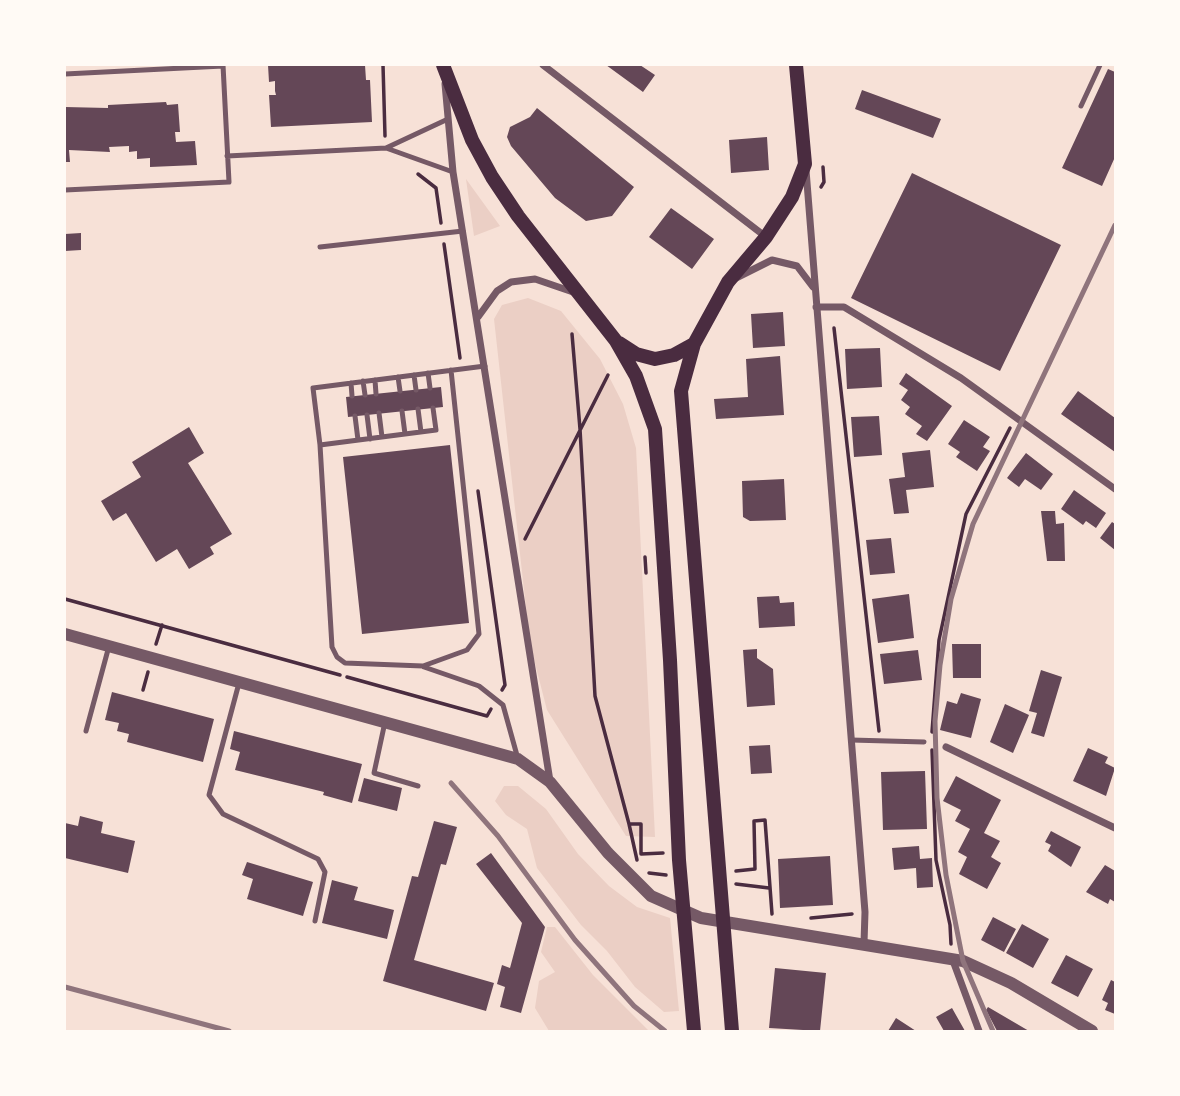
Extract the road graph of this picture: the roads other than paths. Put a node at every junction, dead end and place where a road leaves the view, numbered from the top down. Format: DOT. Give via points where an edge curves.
graph roads {
  1 [pos="223,65"];
  2 [pos="543,65"];
  3 [pos="796,65"];
  4 [pos="1100,65"];
  5 [pos="443,67"];
  6 [pos="65,74"];
  7 [pos="1081,106"];
  8 [pos="448,119"];
  9 [pos="386,148"];
  10 [pos="227,156"];
  11 [pos="806,164"];
  12 [pos="453,172"];
  13 [pos="65,190"];
  14 [pos="463,231"];
  15 [pos="766,237"];
  16 [pos="320,247"];
  17 [pos="728,282"];
  18 [pos="814,288"];
  19 [pos="582,296"];
  20 [pos="816,307"];
  21 [pos="477,318"];
  22 [pos="616,341"];
  23 [pos="694,344"];
  24 [pos="485,366"];
  25 [pos="451,370"];
  26 [pos="428,373"];
  27 [pos="414,375"];
  28 [pos="398,377"];
  29 [pos="375,380"];
  30 [pos="363,381"];
  31 [pos="351,383"];
  32 [pos="430,388"];
  33 [pos="416,390"];
  34 [pos="400,391"];
  35 [pos="376,394"];
  36 [pos="365,395"];
  37 [pos="352,396"];
  38 [pos="433,408"];
  39 [pos="418,409"];
  40 [pos="402,411"];
  41 [pos="379,413"];
  42 [pos="367,415"];
  43 [pos="355,416"];
  44 [pos="421,432"];
  45 [pos="405,434"];
  46 [pos="382,437"];
  47 [pos="370,439"];
  48 [pos="358,440"];
  49 [pos="320,445"];
  50 [pos="1115,489"];
  51 [pos="65,634"];
  52 [pos="109,646"];
  53 [pos="423,666"];
  54 [pos="239,682"];
  55 [pos="385,722"];
  56 [pos="86,731"];
  57 [pos="851,740"];
  58 [pos="924,742"];
  59 [pos="946,747"];
  60 [pos="518,759"];
  61 [pos="550,782"];
  62 [pos="418,786"];
  63 [pos="1115,828"];
  64 [pos="315,921"];
  65 [pos="864,943"];
  66 [pos="951,957"];
  67 [pos="694,1031"];
  68 [pos="732,1031"];
  69 [pos="979,1031"];
  70 [pos="1092,1031"];
  1 -- 6 [label="lane"];
  1 -- 10 [label="lane"];
  2 -- 15 [label="street"];
  3 -- 11 [label="main road"];
  4 -- 7 [label="lane"];
  5 -- 8 [label="street"];
  5 -- 19 [label="main road" via="472,141 492,177"];
  8 -- 9 [label="lane"];
  8 -- 12 [label="street"];
  9 -- 10 [label="lane"];
  9 -- 12 [label="lane"];
  10 -- 13 [label="lane" via="229,182"];
  11 -- 15 [label="main road" via="792,197"];
  11 -- 18 [label="street"];
  12 -- 14 [label="street"];
  14 -- 16 [label="lane"];
  14 -- 21 [label="street"];
  15 -- 17 [label="main road"];
  17 -- 18 [label="street" via="772,260 797,266"];
  17 -- 23 [label="main road"];
  18 -- 20 [label="street"];
  19 -- 21 [label="street" via="550,282 523,279 497,291"];
  19 -- 22 [label="main road"];
  20 -- 50 [label="street" via="844,307 961,378"];
  20 -- 57 [label="street"];
  21 -- 24 [label="street"];
  22 -- 23 [label="main road" via="655,359"];
  22 -- 67 [label="main road" via="636,376 655,429 679,860"];
  23 -- 68 [label="main road" via="681,391"];
  24 -- 25 [label="lane"];
  24 -- 61 [label="street"];
  25 -- 26 [label="lane"];
  25 -- 53 [label="lane" via="479,634 467,650"];
  26 -- 27 [label="lane"];
  26 -- 32 [label="lane"];
  27 -- 28 [label="lane"];
  27 -- 33 [label="lane"];
  28 -- 29 [label="lane"];
  28 -- 34 [label="lane"];
  29 -- 30 [label="lane"];
  29 -- 35 [label="lane"];
  30 -- 31 [label="lane"];
  30 -- 36 [label="lane"];
  31 -- 37 [label="lane"];
  31 -- 49 [label="lane" via="313,388"];
  38 -- 44 [label="lane" via="436,430"];
  39 -- 44 [label="lane"];
  40 -- 45 [label="lane"];
  41 -- 46 [label="lane"];
  42 -- 47 [label="lane"];
  43 -- 48 [label="lane"];
  44 -- 45 [label="lane"];
  45 -- 46 [label="lane"];
  46 -- 47 [label="lane"];
  47 -- 48 [label="lane"];
  48 -- 49 [label="lane"];
  49 -- 53 [label="lane" via="331,648 345,663"];
  51 -- 52 [label="street"];
  52 -- 54 [label="street"];
  52 -- 56 [label="lane"];
  53 -- 60 [label="lane" via="478,686 503,705"];
  54 -- 55 [label="street"];
  54 -- 64 [label="lane" via="209,796 223,814 317,859 325,872"];
  55 -- 60 [label="street"];
  55 -- 62 [label="lane" via="374,774"];
  57 -- 58 [label="lane"];
  57 -- 65 [label="street"];
  59 -- 63 [label="street"];
  60 -- 61 [label="street"];
  61 -- 65 [label="street" via="608,853 651,896 701,918"];
  65 -- 66 [label="street"];
  66 -- 69 [label="street"];
  66 -- 70 [label="street" via="1011,983"];
}
